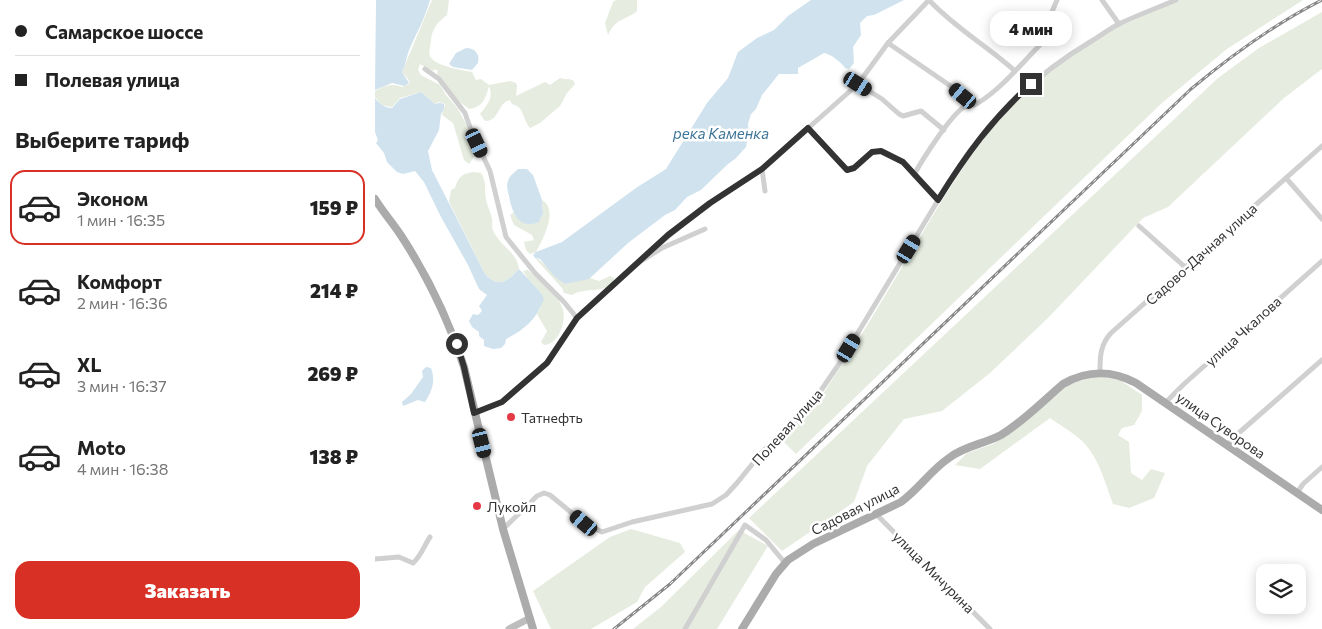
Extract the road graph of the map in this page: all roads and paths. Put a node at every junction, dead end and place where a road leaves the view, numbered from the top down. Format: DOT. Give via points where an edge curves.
graph roads {
  1 [pos="929,0"];
  2 [pos="1057,0"];
  3 [pos="1102,0"];
  4 [pos="1176,0"];
  5 [pos="1119,24"];
  6 [pos="888,43"];
  7 [pos="425,69"];
  8 [pos="1015,71"];
  9 [pos="858,84"];
  10 [pos="974,105"];
  11 [pos="808,128"];
  12 [pos="944,130"];
  13 [pos="1322,146"];
  14 [pos="762,169"];
  15 [pos="914,175"];
  16 [pos="1285,178"];
  17 [pos="765,191"];
  18 [pos="375,200"];
  19 [pos="938,200"];
  20 [pos="1322,219"];
  21 [pos="1139,226"];
  22 [pos="705,229"];
  23 [pos="641,261"];
  24 [pos="1322,261"];
  25 [pos="1185,267"];
  26 [pos="577,318"];
  27 [pos="1322,360"];
  28 [pos="1100,372"];
  29 [pos="1166,402"];
  30 [pos="474,413"];
  31 [pos="1228,445"];
  32 [pos="1322,467"];
  33 [pos="1297,493"];
  34 [pos="1322,510"];
  35 [pos="877,514"];
  36 [pos="503,529"];
  37 [pos="430,537"];
  38 [pos="375,559"];
  39 [pos="785,563"];
  40 [pos="529,618"];
  41 [pos="509,629"];
  42 [pos="533,629"];
  43 [pos="685,629"];
  44 [pos="742,629"];
  45 [pos="990,629"];
  1 -- 6 [label="street"];
  1 -- 8 [label="street" via="944,16"];
  2 -- 8 [label="street" via="1041,29 1039,45"];
  3 -- 5 [label="street"];
  4 -- 5 [label="street, Полевая улица"];
  5 -- 19 [label="street, Полевая улица" via="1061,59 1013,100 966,155"];
  6 -- 9 [label="street"];
  6 -- 10 [label="street" via="952,86"];
  7 -- 26 [label="street" via="439,79 465,113 489,171 506,237"];
  8 -- 10 [label="street"];
  9 -- 11 [label="street"];
  9 -- 12 [label="street" via="899,114 903,116 921,111"];
  10 -- 12 [label="street" via="964,107"];
  11 -- 14 [label="street"];
  11 -- 15 [label="street" via="847,170 877,150 903,162"];
  12 -- 15 [label="street"];
  13 -- 16 [label="street, Садово-Дачная улица"];
  14 -- 17 [label="street"];
  14 -- 23 [label="street" via="703,208"];
  15 -- 19 [label="street"];
  16 -- 20 [label="street"];
  16 -- 25 [label="street, Садово-Дачная улица"];
  18 -- 30 [label="main road" via="399,233 431,289 457,344"];
  19 -- 36 [label="street, Полевая улица" via="811,405 761,452 726,495 712,504 602,532 543,493"];
  21 -- 25 [label="street"];
  22 -- 23 [label="street"];
  23 -- 26 [label="street"];
  24 -- 29 [label="street, улица Чкалова"];
  25 -- 28 [label="street, Садово-Дачная улица" via="1107,337 1101,352"];
  26 -- 30 [label="street" via="547,363 502,402"];
  27 -- 31 [label="street"];
  28 -- 29 [label="main road, улица Суворова" via="1129,379"];
  28 -- 35 [label="main road, Садовая улица" via="1063,384 1002,434 950,457 913,493"];
  29 -- 31 [label="main road, улица Суворова"];
  30 -- 36 [label="main road"];
  31 -- 33 [label="main road, улица Суворова"];
  32 -- 33 [label="street"];
  33 -- 34 [label="main road, улица Суворова"];
  35 -- 39 [label="main road, Садовая улица" via="813,544"];
  35 -- 45 [label="street, улица Мичурина"];
  36 -- 40 [label="main road"];
  37 -- 38 [label="street" via="413,564 399,557"];
  39 -- 43 [label="street" via="766,540 745,525"];
  39 -- 44 [label="main road, Садовая улица"];
  40 -- 41 [label="street"];
  40 -- 42 [label="main road"];
}
